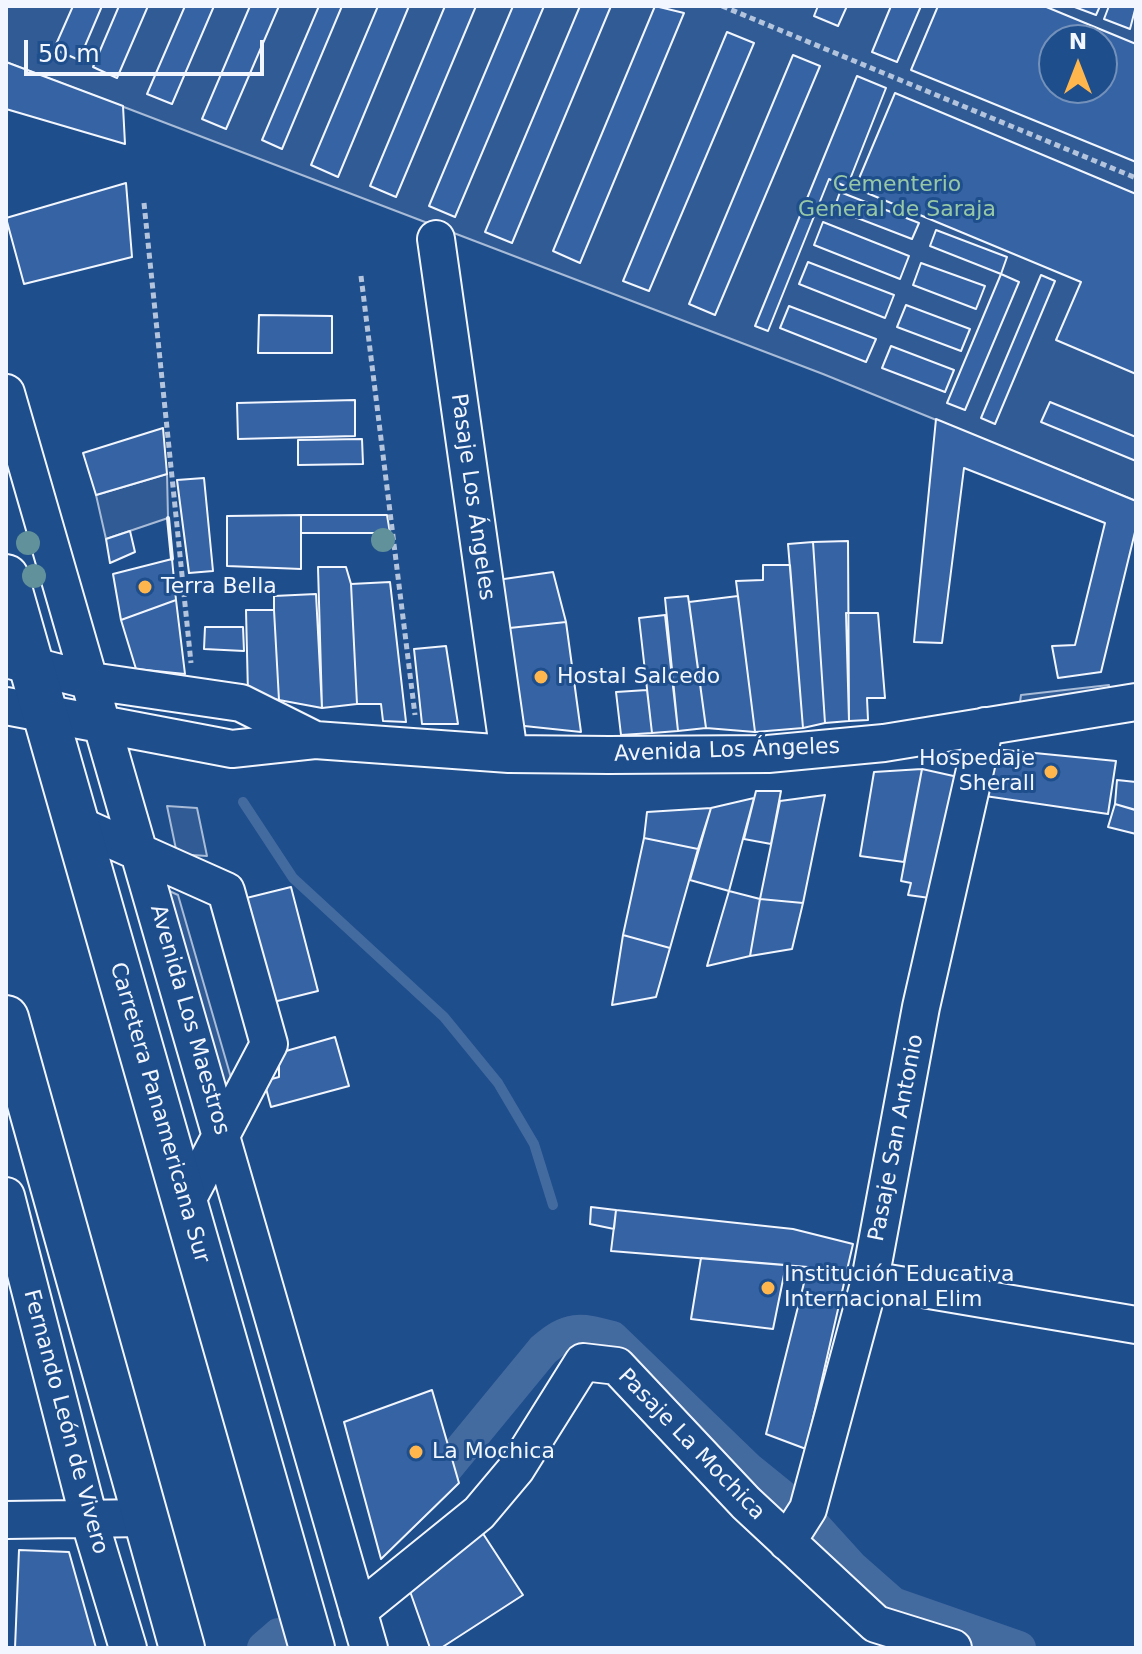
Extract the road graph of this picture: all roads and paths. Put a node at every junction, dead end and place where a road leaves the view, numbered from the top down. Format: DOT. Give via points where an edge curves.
graph roads {
  1 [pos="722,6"];
  2 [pos="1136,178"];
  3 [pos="144,203"];
  4 [pos="436,239"];
  5 [pos="361,276"];
  6 [pos="6,393"];
  7 [pos="6,577"];
  8 [pos="19,662"];
  9 [pos="91,681"];
  10 [pos="412,694"];
  11 [pos="194,695"];
  12 [pos="1136,702"];
  13 [pos="26,709"];
  14 [pos="104,726"];
  15 [pos="985,726"];
  16 [pos="315,740"];
  17 [pos="509,754"];
  18 [pos="76,824"];
  19 [pos="140,853"];
  20 [pos="6,1018"];
  21 [pos="221,1135"];
  22 [pos="6,1196"];
  23 [pos="185,1204"];
  24 [pos="870,1280"];
  25 [pos="1136,1325"];
  26 [pos="146,1518"];
  27 [pos="89,1519"];
  28 [pos="6,1520"];
  29 [pos="787,1542"];
  30 [pos="358,1611"];
  31 [pos="128,1648"];
  32 [pos="182,1648"];
  33 [pos="312,1648"];
  34 [pos="369,1648"];
  35 [pos="953,1648"];
  1 -- 2 [label="path"];
  3 -- 11 [label="path"];
  4 -- 17 [label="street, Pasaje Los Ángeles"];
  5 -- 10 [label="path"];
  6 -- 9 [label="street, Avenida Los Maestros"];
  7 -- 8 [label="highway, Carretera Panamericana Sur"];
  8 -- 9 [label="street, Avenida Los Ángeles"];
  8 -- 13 [label="highway, Carretera Panamericana Sur"];
  9 -- 11 [label="street, Avenida Los Ángeles"];
  9 -- 14 [label="street, Avenida Los Maestros"];
  11 -- 16 [label="street, Avenida Los Ángeles" via="241,703"];
  12 -- 15 [label="street, Avenida Los Ángeles"];
  13 -- 14 [label="street, Avenida Los Ángeles"];
  13 -- 18 [label="highway, Carretera Panamericana Sur"];
  14 -- 16 [label="street, Avenida Los Ángeles" via="232,749"];
  14 -- 19 [label="street, Avenida Los Maestros"];
  15 -- 17 [label="street, Avenida Los Ángeles" via="768,754"];
  15 -- 24 [label="street, Pasaje San Antonio" via="921,1007"];
  16 -- 17 [label="street, Avenida Los Ángeles"];
  18 -- 19 [label="street"];
  18 -- 23 [label="highway, Carretera Panamericana Sur"];
  19 -- 21 [label="street, Avenida Los Maestros"];
  19 -- 21 [label="street" via="226,891 269,1044"];
  20 -- 26 [label="highway"];
  21 -- 23 [label="street"];
  21 -- 30 [label="street, Avenida Los Maestros"];
  22 -- 27 [label="street, Fernando León de Vivero"];
  23 -- 33 [label="highway, Carretera Panamericana Sur"];
  24 -- 25 [label="street"];
  24 -- 29 [label="street, Pasaje San Antonio" via="808,1509"];
  26 -- 27 [label="street"];
  26 -- 32 [label="highway"];
  27 -- 28 [label="street"];
  27 -- 31 [label="street, Fernando León de Vivero"];
  29 -- 30 [label="street, Pasaje La Mochica" via="617,1366 583,1362 516,1469 479,1513"];
  29 -- 35 [label="street, Pasaje La Mochica" via="876,1624"];
  30 -- 34 [label="street, Avenida Los Maestros"];
}
